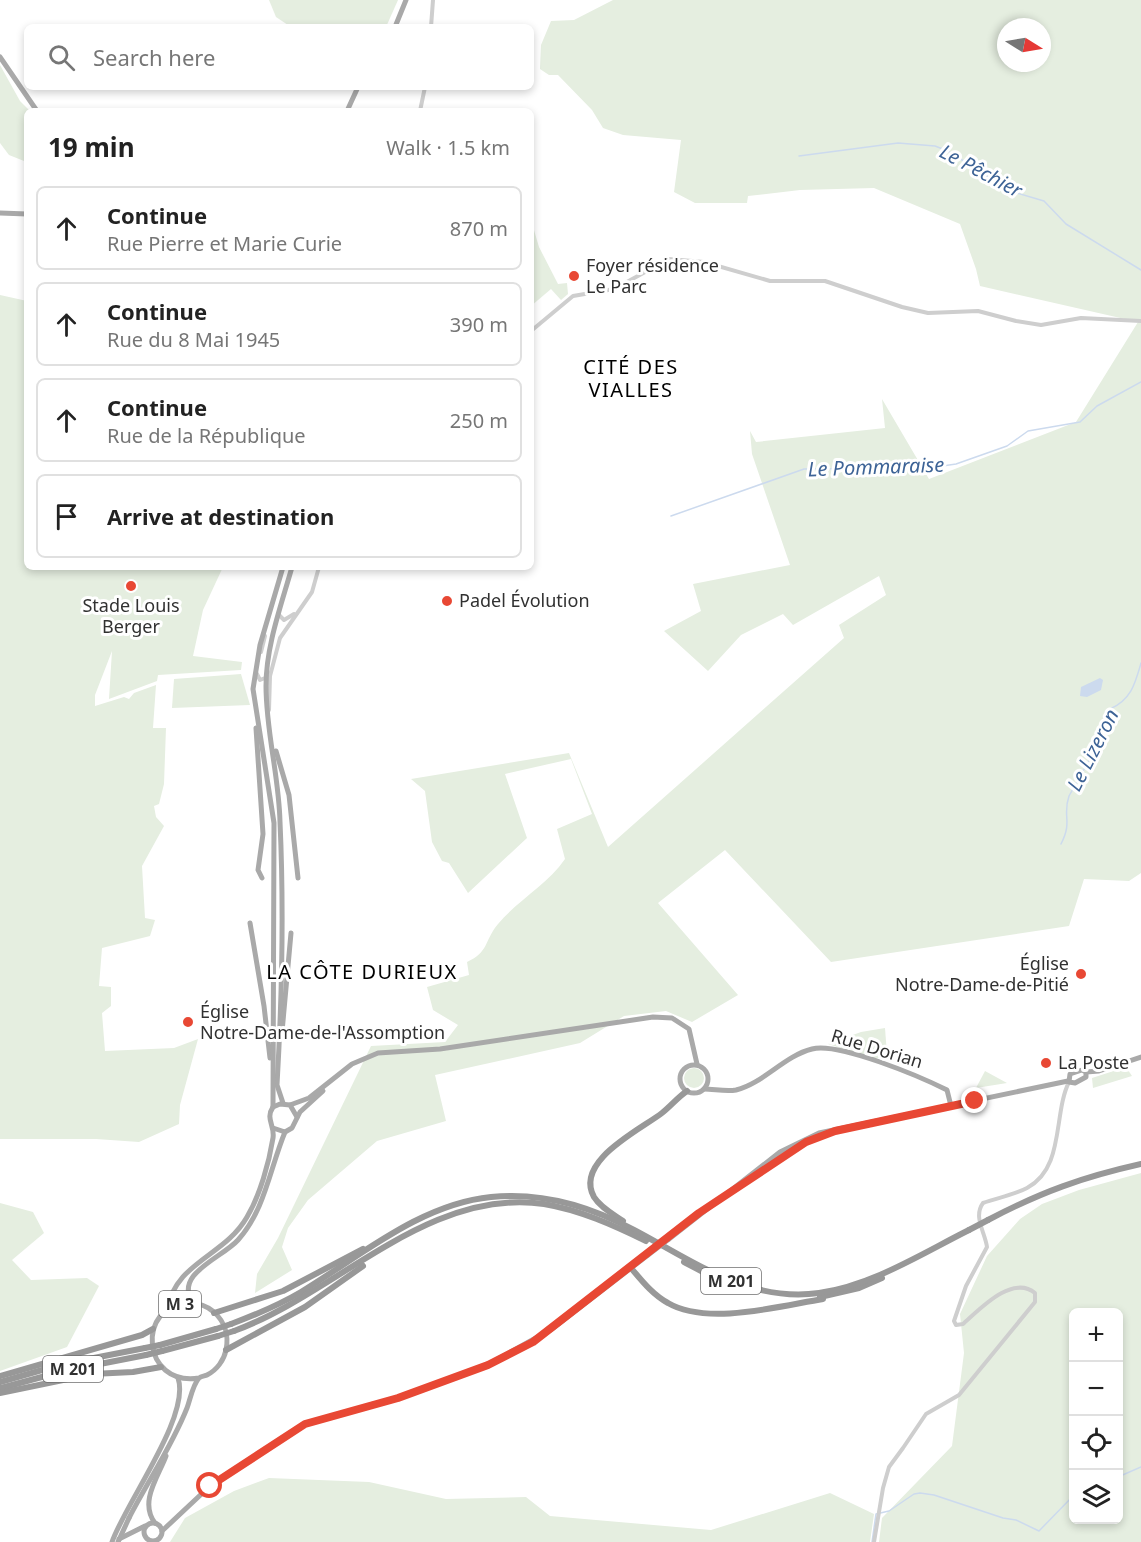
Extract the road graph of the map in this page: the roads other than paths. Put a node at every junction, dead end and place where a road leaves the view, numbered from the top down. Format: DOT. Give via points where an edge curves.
graph roads {
  1 [pos="406,0"];
  2 [pos="428,0"];
  3 [pos="433,0"];
  4 [pos="432,8"];
  5 [pos="395,24"];
  6 [pos="431,24"];
  7 [pos="0,57"];
  8 [pos="357,90"];
  9 [pos="424,90"];
  10 [pos="35,108"];
  11 [pos="348,108"];
  12 [pos="421,108"];
  13 [pos="0,213"];
  14 [pos="24,214"];
  15 [pos="1141,321"];
  16 [pos="534,329"];
  17 [pos="282,570"];
  18 [pos="291,570"];
  19 [pos="318,570"];
  20 [pos="268,612"];
  21 [pos="297,612"];
  22 [pos="279,614"];
  23 [pos="268,677"];
  24 [pos="253,696"];
  25 [pos="256,714"];
  26 [pos="270,732"];
  27 [pos="262,878"];
  28 [pos="298,878"];
  29 [pos="250,923"];
  30 [pos="291,933"];
  31 [pos="693,1046"];
  32 [pos="1141,1057"];
  33 [pos="697,1064"];
  34 [pos="688,1065"];
  35 [pos="278,1072"];
  36 [pos="1086,1074"];
  37 [pos="271,1075"];
  38 [pos="708,1081"];
  39 [pos="1069,1081"];
  40 [pos="330,1082"];
  41 [pos="704,1089"];
  42 [pos="718,1089"];
  43 [pos="687,1091"];
  44 [pos="283,1103"];
  45 [pos="290,1105"];
  46 [pos="951,1106"];
  47 [pos="273,1107"];
  48 [pos="297,1117"];
  49 [pos="273,1128"];
  50 [pos="285,1132"];
  51 [pos="1141,1166"];
  52 [pos="633,1229"];
  53 [pos="970,1231"];
  54 [pos="400,1234"];
  55 [pos="631,1268"];
  56 [pos="836,1295"];
  57 [pos="193,1303"];
  58 [pos="167,1310"];
  59 [pos="214,1312"];
  60 [pos="153,1329"];
  61 [pos="226,1350"];
  62 [pos="146,1351"];
  63 [pos="161,1367"];
  64 [pos="0,1376"];
  65 [pos="178,1378"];
  66 [pos="199,1378"];
  67 [pos="0,1382"];
  68 [pos="0,1391"];
  69 [pos="171,1441"];
  70 [pos="176,1520"];
  71 [pos="156,1524"];
  72 [pos="146,1526"];
  73 [pos="162,1531"];
  74 [pos="129,1534"];
  75 [pos="144,1535"];
  76 [pos="115,1541"];
  77 [pos="151,1542"];
  78 [pos="874,1542"];
  1 -- 5 [label="main road"];
  2 -- 4 [label="street"];
  3 -- 4 [label="street"];
  4 -- 6 [label="street"];
  7 -- 10 [label="main road"];
  8 -- 11 [label="main road"];
  9 -- 12 [label="street"];
  13 -- 14 [label="main road"];
  15 -- 16 [label="street" via="1081,318 1029,324 978,311 928,313 825,281 770,281 680,259 664,261 614,289 573,296"];
  17 -- 20 [label="main road, M 3"];
  18 -- 22 [label="main road"];
  19 -- 21 [label="street" via="312,592"];
  20 -- 23 [label="street" via="256,675 259,680"];
  20 -- 24 [label="main road, M 3" via="254,671"];
  21 -- 22 [label="street" via="284,620"];
  21 -- 23 [label="street" via="280,638"];
  22 -- 23 [label="main road" via="270,647"];
  23 -- 26 [label="main road"];
  24 -- 25 [label="main road, M 3"];
  24 -- 26 [label="main road" via="257,692 263,694"];
  25 -- 27 [label="main road" via="263,834 258,870"];
  25 -- 37 [label="main road, M 3" via="274,823"];
  26 -- 28 [label="main road" via="289,795"];
  26 -- 35 [label="main road" via="278,782 281,854"];
  29 -- 37 [label="main road"];
  30 -- 35 [label="main road"];
  31 -- 33 [label="main road"];
  31 -- 34 [label="main road"];
  31 -- 40 [label="main road" via="684,1024 672,1018 653,1017 440,1049 378,1053 352,1064"];
  32 -- 36 [label="main road"];
  33 -- 34 [label="main road"];
  33 -- 38 [label="main road" via="705,1070"];
  34 -- 43 [label="main road" via="680,1077"];
  35 -- 44 [label="main road"];
  36 -- 39 [label="main road"];
  36 -- 39 [label="main road" via="1080,1070"];
  37 -- 47 [label="main road, M 3"];
  38 -- 41 [label="main road"];
  38 -- 42 [label="main road"];
  39 -- 46 [label="main road"];
  39 -- 78 [label="street" via="1052,1154 1040,1176 1027,1188 983,1203 980,1208 978,1215 987,1247 966,1286 954,1321 956,1325 963,1324 1005,1291 1033,1290 1037,1297 959,1395 926,1414 918,1424 890,1467"];
  40 -- 45 [label="main road" via="309,1098"];
  40 -- 48 [label="main road"];
  41 -- 42 [label="main road, Rue Dorian"];
  41 -- 43 [label="main road"];
  42 -- 46 [label="main road, Rue Dorian" via="742,1088 804,1052 827,1048 926,1080 947,1090"];
  43 -- 52 [label="highway" via="603,1155 592,1169 594,1196"];
  44 -- 45 [label="main road"];
  44 -- 47 [label="main road"];
  45 -- 48 [label="main road"];
  46 -- 55 [label="main road, bridge" via="819,1133 792,1146"];
  47 -- 49 [label="main road, M 3" via="269,1119"];
  48 -- 50 [label="main road, M 3"];
  49 -- 50 [label="main road"];
  49 -- 58 [label="main road, M 3" via="249,1214 230,1240 181,1277"];
  50 -- 57 [label="main road, M 3" via="253,1220 234,1244 197,1271 188,1292"];
  51 -- 53 [label="highway, M 201, bridge" via="1086,1176 1038,1194"];
  52 -- 53 [label="highway, M 201" via="726,1279 768,1292 799,1294 832,1291 862,1282"];
  52 -- 54 [label="highway, M 201" via="579,1206 518,1196 465,1202"];
  53 -- 56 [label="highway, M 201" via="881,1278"];
  54 -- 56 [label="highway, M 201" via="489,1204 542,1204 612,1224 743,1290 779,1297"];
  54 -- 59 [label="highway" via="283,1291"];
  54 -- 61 [label="highway" via="305,1307"];
  54 -- 62 [label="highway, M 201, bridge" via="232,1328"];
  55 -- 56 [label="highway" via="668,1303 705,1314"];
  55 -- 70 [label="main road" via="542,1335 488,1365 393,1400 305,1424 210,1486"];
  57 -- 58 [label="main road, M 3"];
  57 -- 59 [label="main road, M 3"];
  58 -- 60 [label="main road, M 3"];
  59 -- 61 [label="main road, M 3" via="226,1330"];
  60 -- 63 [label="main road, M 3" via="152,1349"];
  60 -- 64 [label="highway"];
  61 -- 66 [label="main road" via="219,1365"];
  62 -- 67 [label="highway, M 201" via="63,1364"];
  62 -- 68 [label="highway, M 201"];
  63 -- 65 [label="main road"];
  63 -- 68 [label="highway" via="92,1374"];
  65 -- 66 [label="main road"];
  65 -- 76 [label="main road" via="181,1396 172,1423"];
  66 -- 69 [label="main road"];
  69 -- 71 [label="main road" via="148,1503 148,1512"];
  69 -- 76 [label="main road, bridge"];
  70 -- 71 [label="main road"];
  70 -- 73 [label="main road"];
  71 -- 72 [label="main road"];
  71 -- 73 [label="main road"];
  72 -- 74 [label="main road"];
  72 -- 75 [label="main road"];
  73 -- 77 [label="main road" via="159,1539"];
  74 -- 75 [label="main road"];
  74 -- 76 [label="main road"];
  75 -- 77 [label="main road"];
}
